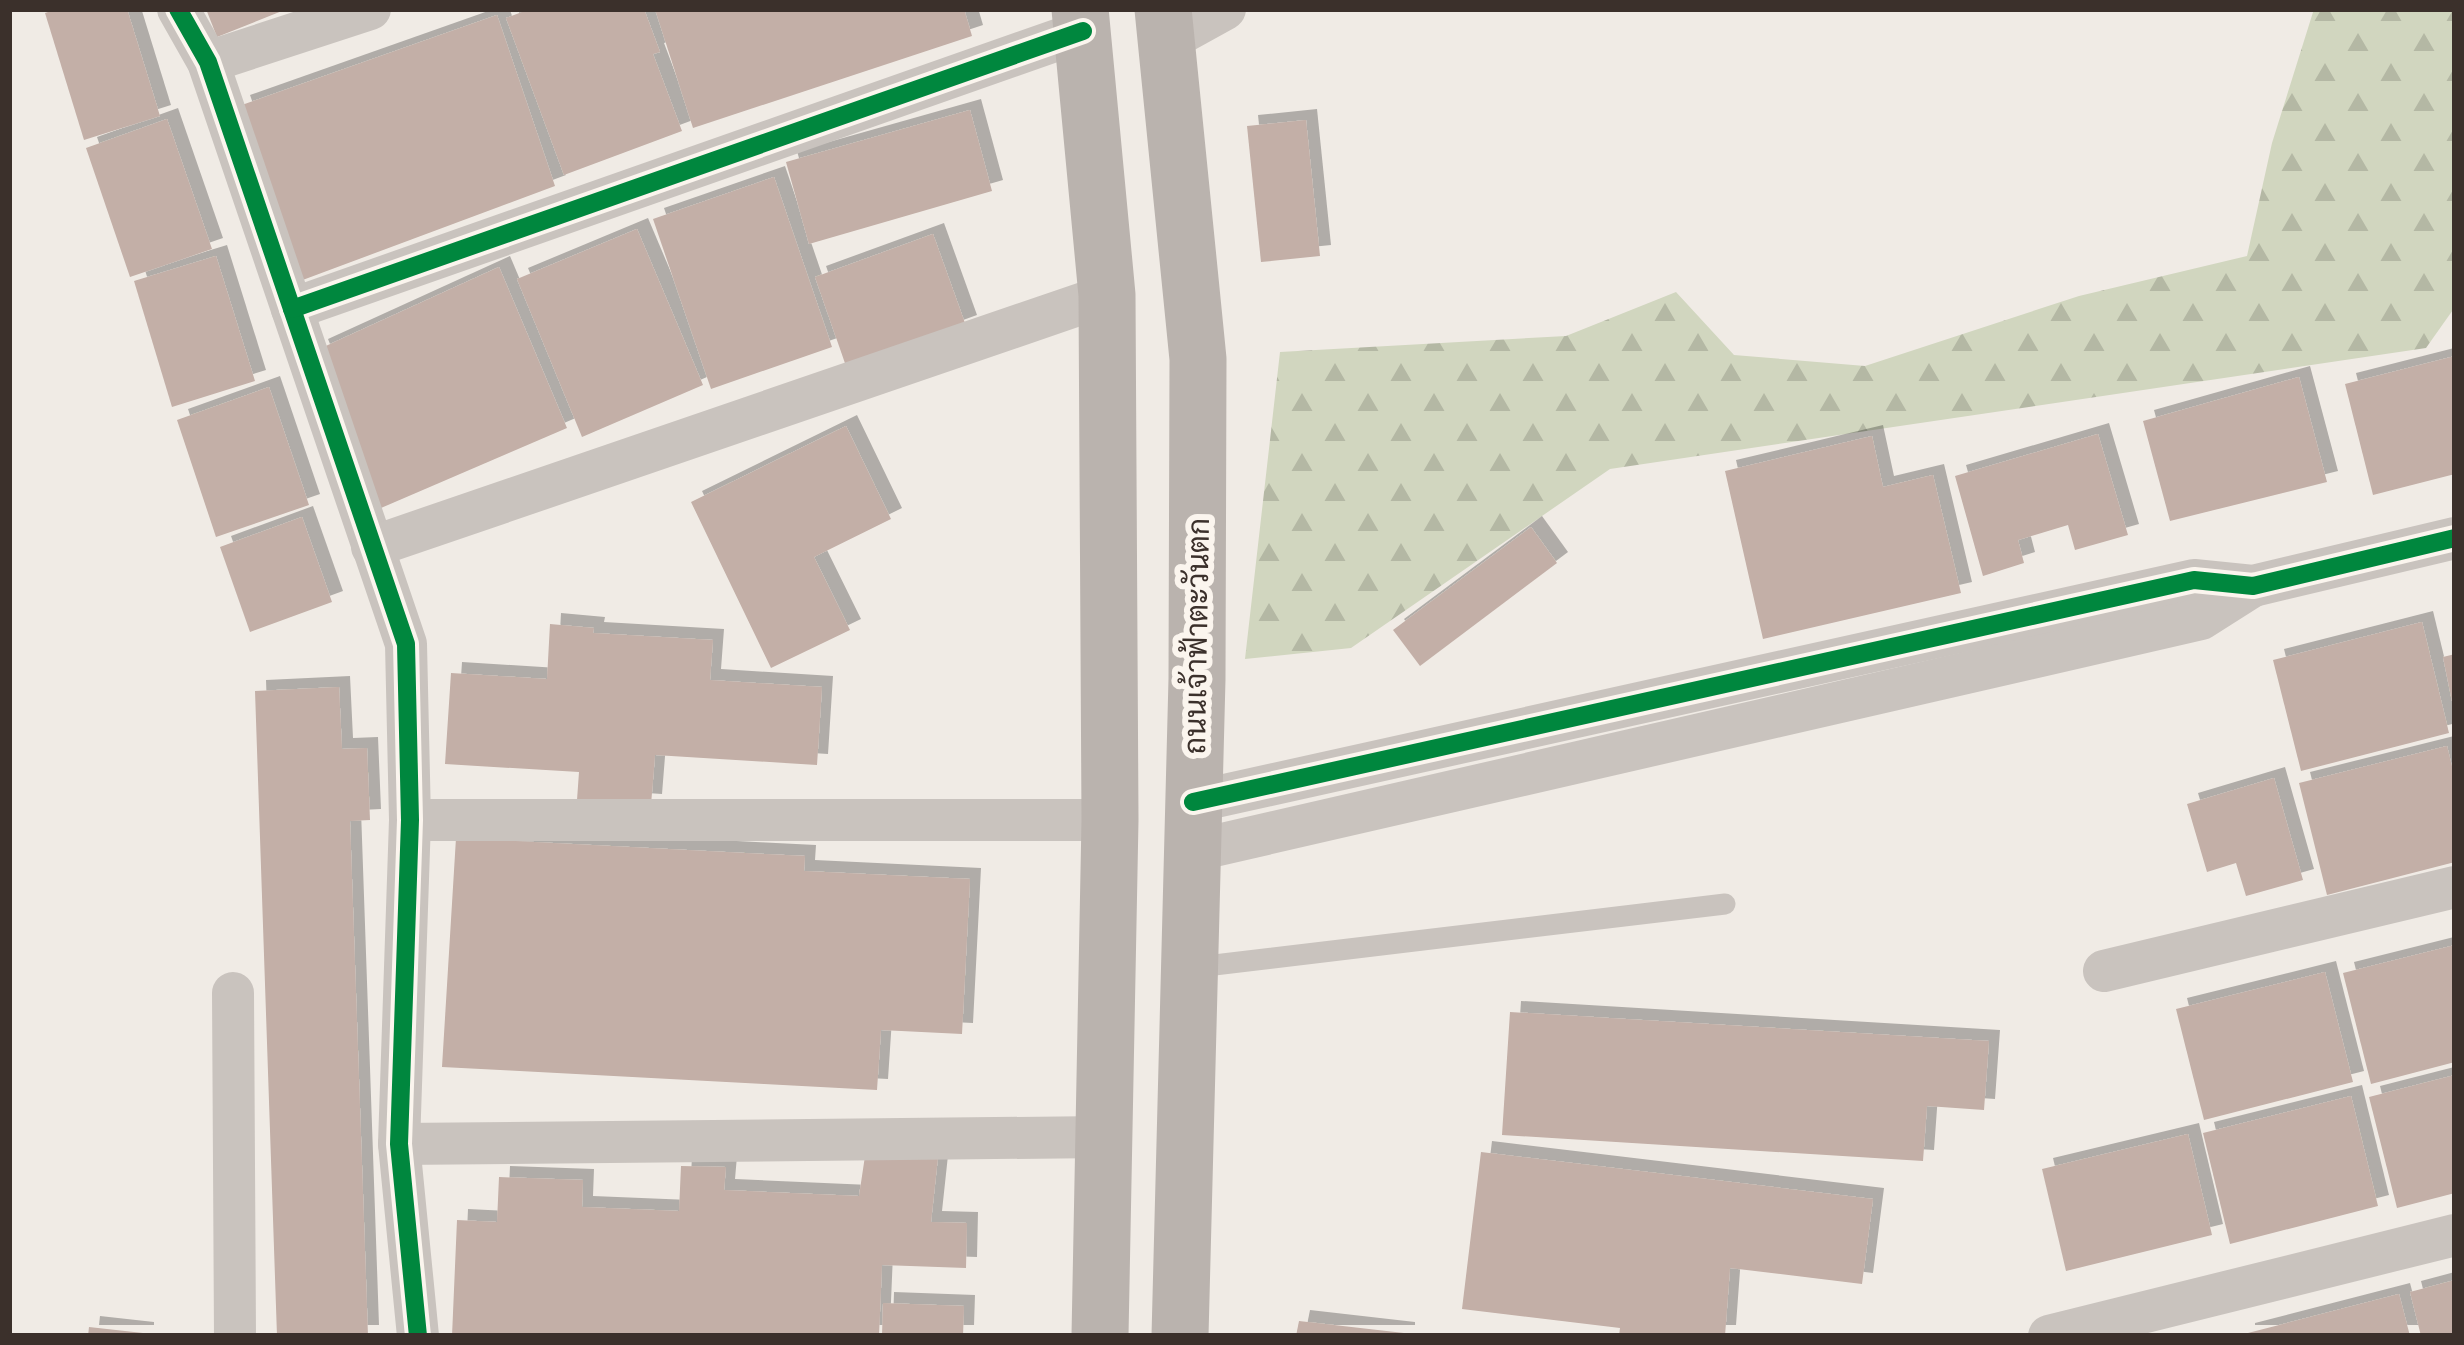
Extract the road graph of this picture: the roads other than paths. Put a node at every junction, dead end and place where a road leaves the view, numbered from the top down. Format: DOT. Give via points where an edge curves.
graph roads {
  1 [pos="178,9"];
  2 [pos="370,9"];
  3 [pos="1225,9"];
  4 [pos="1081,20"];
  5 [pos="1165,25"];
  6 [pos="208,62"];
  7 [pos="1107,296"];
  8 [pos="292,309"];
  9 [pos="2455,538"];
  10 [pos="372,547"];
  11 [pos="410,820"];
  12 [pos="1110,820"];
  13 [pos="1192,826"];
  14 [pos="2455,887"];
  15 [pos="1725,904"];
  16 [pos="1189,968"];
  17 [pos="2104,971"];
  18 [pos="233,993"];
  19 [pos="1105,1137"];
  20 [pos="399,1144"];
  21 [pos="2455,1235"];
  22 [pos="235,1336"];
  23 [pos="418,1336"];
  24 [pos="1100,1336"];
  25 [pos="1180,1336"];
  26 [pos="2049,1336"];
  1 -- 6 [label="street"];
  2 -- 6 [label="street"];
  3 -- 5 [label="street"];
  4 -- 7 [label="main road"];
  4 -- 8 [label="street"];
  5 -- 13 [label="main road, ถนนเจ้าฟ้าตะวันตก" via="1198,359"];
  6 -- 8 [label="street"];
  7 -- 10 [label="street"];
  7 -- 12 [label="main road"];
  8 -- 10 [label="street"];
  9 -- 13 [label="street" via="2253,586 2194,580"];
  10 -- 11 [label="street" via="406,644"];
  11 -- 12 [label="street"];
  11 -- 20 [label="street"];
  12 -- 19 [label="main road"];
  13 -- 16 [label="main road, ถนนเจ้าฟ้าตะวันตก"];
  14 -- 17 [label="street"];
  15 -- 16 [label="lane"];
  16 -- 25 [label="main road, ถนนเจ้าฟ้าตะวันตก"];
  18 -- 22 [label="street"];
  19 -- 20 [label="street"];
  19 -- 24 [label="main road"];
  20 -- 23 [label="street"];
  21 -- 26 [label="street"];
}
